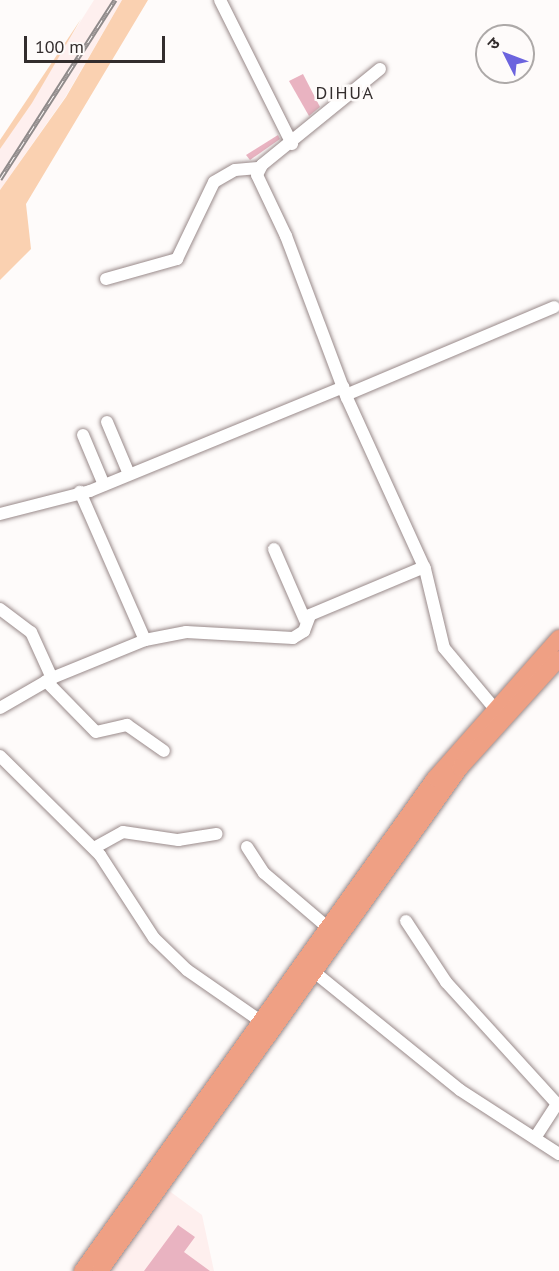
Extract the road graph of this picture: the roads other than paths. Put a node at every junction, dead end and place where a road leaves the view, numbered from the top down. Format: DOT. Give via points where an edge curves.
graph roads {
  1 [pos="220,0"];
  2 [pos="381,69"];
  3 [pos="292,144"];
  4 [pos="258,168"];
  5 [pos="106,279"];
  6 [pos="554,307"];
  7 [pos="344,391"];
  8 [pos="107,422"];
  9 [pos="83,435"];
  10 [pos="129,474"];
  11 [pos="104,485"];
  12 [pos="80,492"];
  13 [pos="0,514"];
  14 [pos="274,549"];
  15 [pos="424,567"];
  16 [pos="0,609"];
  17 [pos="305,620"];
  18 [pos="559,638"];
  19 [pos="145,640"];
  20 [pos="559,659"];
  21 [pos="50,680"];
  22 [pos="0,708"];
  23 [pos="499,714"];
  24 [pos="164,752"];
  25 [pos="0,756"];
  26 [pos="217,834"];
  27 [pos="247,847"];
  28 [pos="94,849"];
  29 [pos="406,921"];
  30 [pos="333,931"];
  31 [pos="313,970"];
  32 [pos="266,1025"];
  33 [pos="536,1136"];
  34 [pos="558,1151"];
  35 [pos="82,1271"];
  36 [pos="100,1271"];
  1 -- 3 [label="street"];
  2 -- 3 [label="street"];
  3 -- 4 [label="street"];
  4 -- 5 [label="street" via="235,170 214,183 177,259"];
  4 -- 7 [label="street"];
  6 -- 7 [label="street"];
  7 -- 10 [label="street"];
  7 -- 15 [label="street"];
  8 -- 10 [label="street"];
  9 -- 11 [label="street"];
  10 -- 11 [label="street"];
  11 -- 12 [label="street"];
  12 -- 13 [label="street"];
  12 -- 19 [label="street"];
  14 -- 17 [label="street"];
  15 -- 17 [label="street"];
  15 -- 23 [label="street" via="444,648"];
  16 -- 21 [label="street" via="31,632"];
  17 -- 19 [label="street" via="303,631 293,638 182,632 164,641"];
  18 -- 23 [label="highway"];
  19 -- 21 [label="street"];
  20 -- 23 [label="highway"];
  21 -- 22 [label="street"];
  21 -- 24 [label="street" via="96,732 127,725"];
  23 -- 30 [label="highway" via="435,778"];
  25 -- 28 [label="street"];
  26 -- 28 [label="street" via="178,840 123,832"];
  27 -- 30 [label="street" via="264,873"];
  28 -- 32 [label="street" via="153,939 187,970"];
  29 -- 33 [label="street" via="453,990 557,1104"];
  30 -- 31 [label="highway"];
  30 -- 32 [label="highway"];
  31 -- 32 [label="highway"];
  31 -- 33 [label="street" via="460,1090"];
  32 -- 35 [label="highway"];
  32 -- 36 [label="highway"];
  33 -- 34 [label="street"];
}
